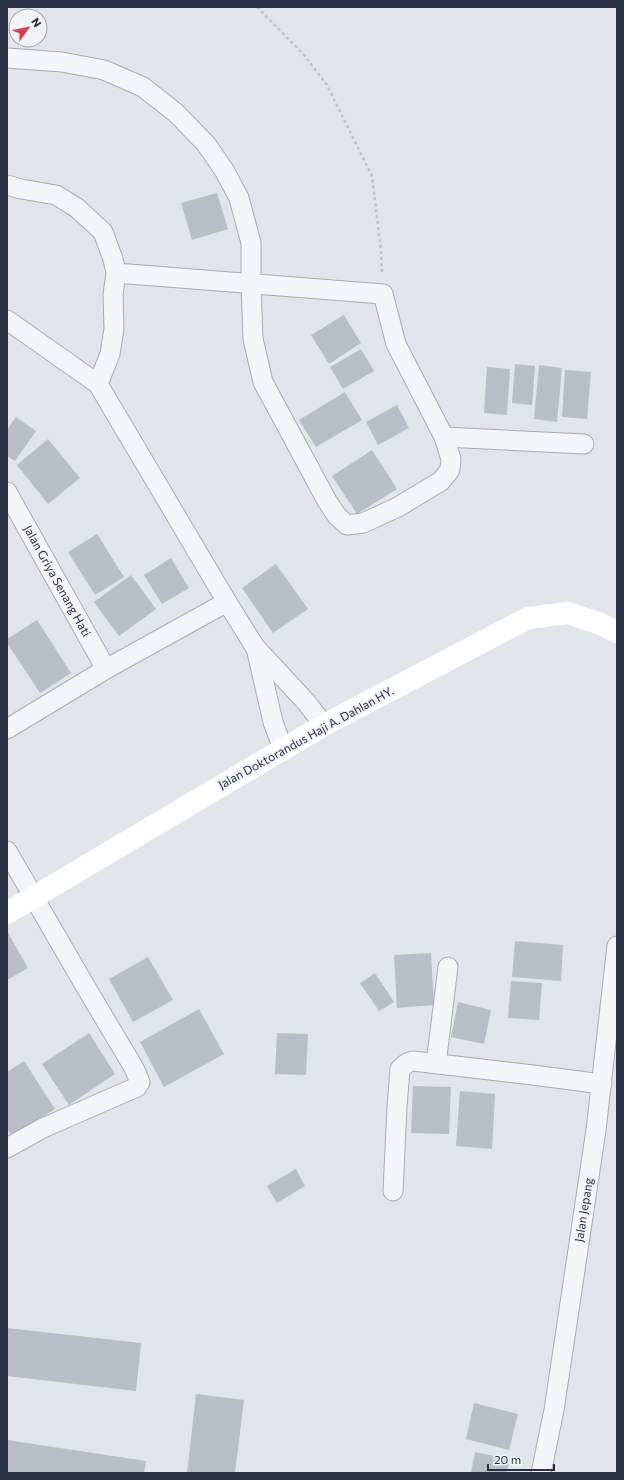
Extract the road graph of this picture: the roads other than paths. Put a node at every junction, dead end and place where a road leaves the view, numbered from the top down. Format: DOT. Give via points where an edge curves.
graph roads {
  1 [pos="7,58"];
  2 [pos="7,185"];
  3 [pos="116,273"];
  4 [pos="251,284"];
  5 [pos="7,320"];
  6 [pos="98,384"];
  7 [pos="444,437"];
  8 [pos="584,444"];
  9 [pos="7,492"];
  10 [pos="227,602"];
  11 [pos="617,632"];
  12 [pos="255,647"];
  13 [pos="106,669"];
  14 [pos="324,725"];
  15 [pos="7,729"];
  16 [pos="283,749"];
  17 [pos="7,851"];
  18 [pos="34,897"];
  19 [pos="7,913"];
  20 [pos="617,946"];
  21 [pos="448,967"];
  22 [pos="613,1018"];
  23 [pos="436,1064"];
  24 [pos="602,1084"];
  25 [pos="7,1148"];
  26 [pos="393,1191"];
  27 [pos="541,1473"];
  1 -- 4 [label="street" via="62,62 104,70 143,87 176,113 206,144 239,198 251,243"];
  2 -- 3 [label="street" via="56,195 77,208 103,232"];
  3 -- 4 [label="street"];
  3 -- 6 [label="street" via="111,348"];
  4 -- 7 [label="street" via="383,294 396,344"];
  4 -- 7 [label="street" via="253,339 263,382 327,501 336,516 347,525 363,523 398,507 441,480 450,470 451,459"];
  5 -- 6 [label="street"];
  6 -- 10 [label="street"];
  7 -- 8 [label="street"];
  9 -- 13 [label="street, Jalan Griya Senang Hati"];
  10 -- 12 [label="street"];
  10 -- 13 [label="street"];
  11 -- 14 [label="street, Jalan Doktorandus Haji A. Dahlan HY." via="568,613 528,618"];
  12 -- 14 [label="street"];
  12 -- 16 [label="street" via="273,722"];
  13 -- 15 [label="street"];
  14 -- 16 [label="street, Jalan Doktorandus Haji A. Dahlan HY."];
  16 -- 18 [label="street, Jalan Doktorandus Haji A. Dahlan HY."];
  17 -- 18 [label="street"];
  18 -- 19 [label="street, Jalan Doktorandus Haji A. Dahlan HY."];
  18 -- 25 [label="street" via="140,1082 137,1087 43,1128"];
  20 -- 22 [label="street, Jalan Jepang"];
  21 -- 23 [label="street"];
  22 -- 24 [label="street, Jalan Jepang"];
  23 -- 24 [label="street"];
  23 -- 26 [label="street" via="413,1061 400,1069"];
  24 -- 27 [label="street, Jalan Jepang" via="554,1410"];
}
